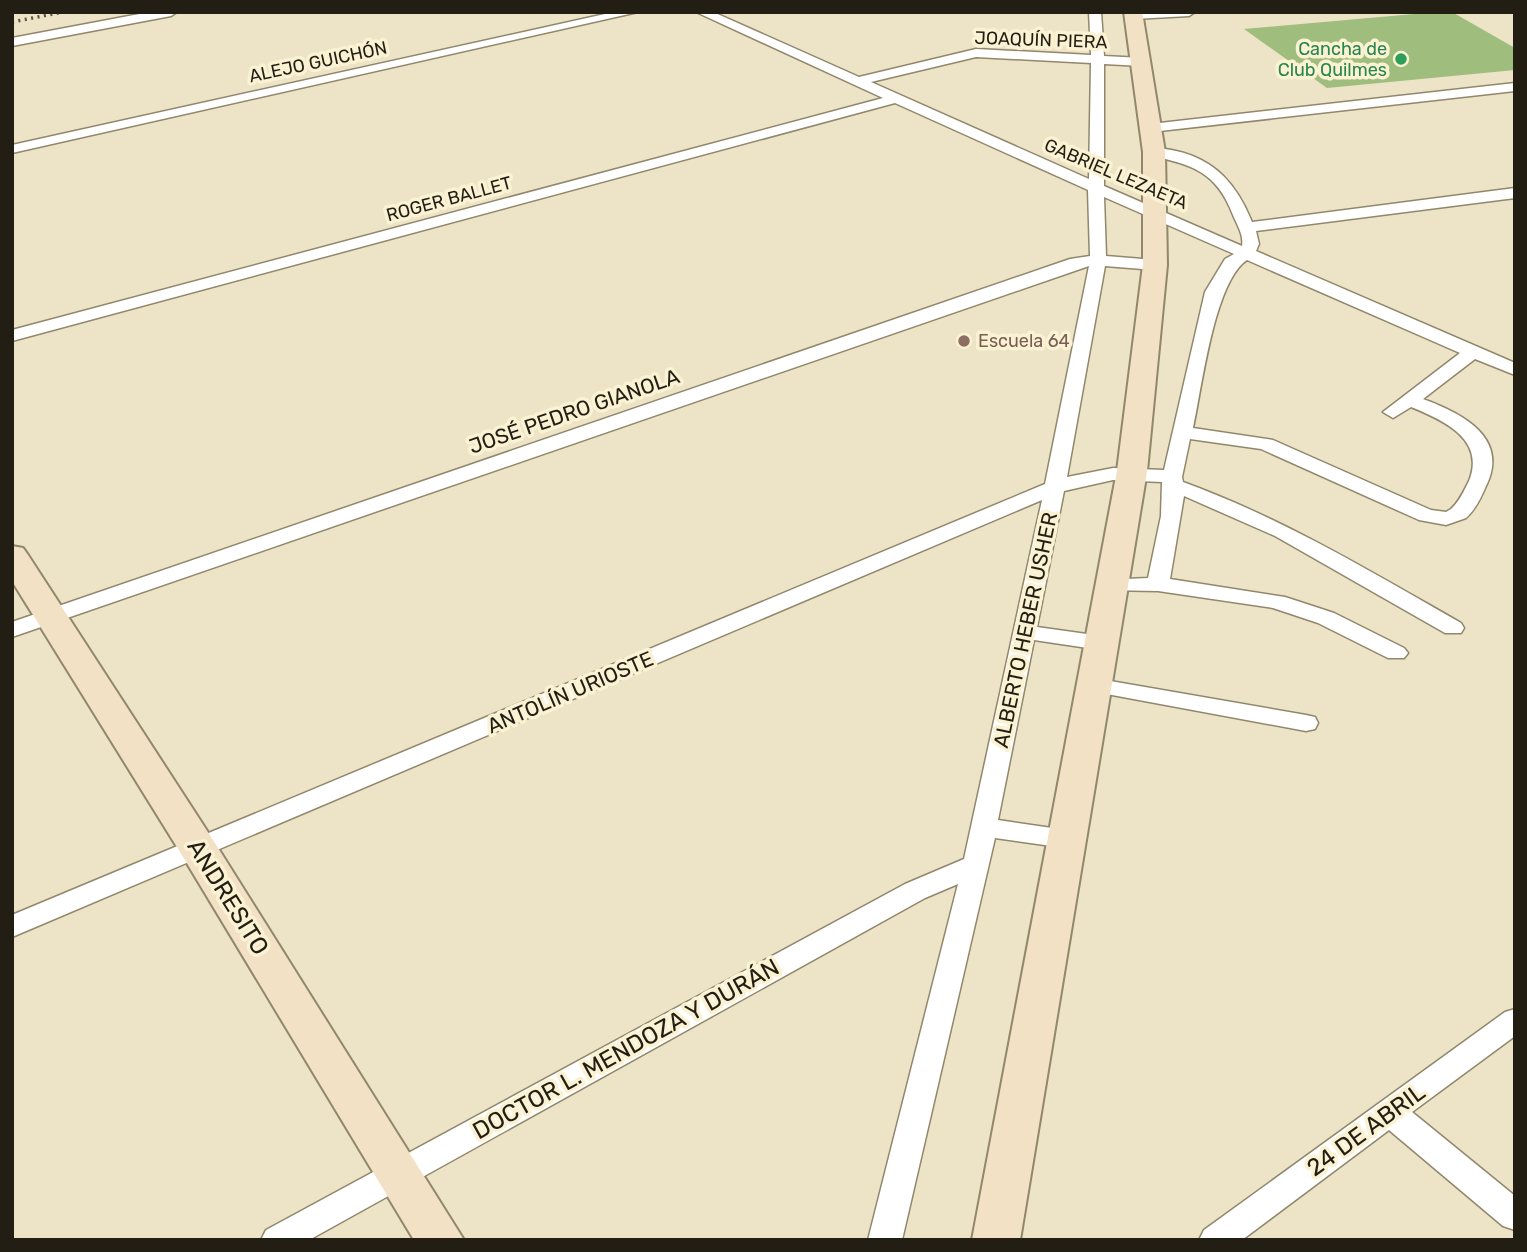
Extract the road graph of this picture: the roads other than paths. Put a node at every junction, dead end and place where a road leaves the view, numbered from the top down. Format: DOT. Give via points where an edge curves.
graph roads {
  1 [pos="172,12"];
  2 [pos="632,12"];
  3 [pos="702,12"];
  4 [pos="1095,12"];
  5 [pos="1189,12"];
  6 [pos="1135,13"];
  7 [pos="12,42"];
  8 [pos="1098,59"];
  9 [pos="1142,62"];
  10 [pos="857,82"];
  11 [pos="1515,86"];
  12 [pos="896,99"];
  13 [pos="1153,140"];
  14 [pos="12,149"];
  15 [pos="1096,188"];
  16 [pos="1515,193"];
  17 [pos="1157,213"];
  18 [pos="1246,228"];
  19 [pos="1247,252"];
  20 [pos="1098,260"];
  21 [pos="1155,265"];
  22 [pos="12,336"];
  23 [pos="1473,352"];
  24 [pos="1515,358"];
  25 [pos="1496,362"];
  26 [pos="1515,370"];
  27 [pos="1182,432"];
  28 [pos="1132,471"];
  29 [pos="1173,481"];
  30 [pos="1055,487"];
  31 [pos="12,555"];
  32 [pos="1158,584"];
  33 [pos="1111,585"];
  34 [pos="51,616"];
  35 [pos="1453,628"];
  36 [pos="12,630"];
  37 [pos="1025,632"];
  38 [pos="1101,643"];
  39 [pos="1396,653"];
  40 [pos="1093,685"];
  41 [pos="1306,723"];
  42 [pos="984,827"];
  43 [pos="1066,839"];
  44 [pos="199,850"];
  45 [pos="976,865"];
  46 [pos="12,927"];
  47 [pos="1515,1020"];
  48 [pos="1391,1113"];
  49 [pos="399,1173"];
  50 [pos="1515,1216"];
  51 [pos="278,1240"];
  52 [pos="440,1240"];
  53 [pos="885,1240"];
  54 [pos="996,1240"];
  55 [pos="1216,1240"];
  1 -- 7 [label="street"];
  2 -- 14 [label="street, ALEJO GUICHÓN"];
  3 -- 10 [label="street, GABRIEL LEZAETA"];
  4 -- 8 [label="street, ALBERTO HEBER USHER"];
  5 -- 6 [label="street"];
  6 -- 9 [label="street"];
  8 -- 9 [label="street, JOAQUÍN PIERA"];
  8 -- 10 [label="street, JOAQUÍN PIERA" via="966,54"];
  8 -- 15 [label="street, ALBERTO HEBER USHER"];
  9 -- 13 [label="street"];
  10 -- 12 [label="street, GABRIEL LEZAETA"];
  11 -- 13 [label="street"];
  12 -- 15 [label="street, GABRIEL LEZAETA"];
  12 -- 22 [label="street, ROGER BALLET"];
  13 -- 17 [label="street"];
  13 -- 18 [label="street" via="1213,174 1230,192"];
  15 -- 17 [label="street, GABRIEL LEZAETA"];
  15 -- 20 [label="street, ALBERTO HEBER USHER"];
  16 -- 18 [label="street"];
  17 -- 19 [label="street, GABRIEL LEZAETA"];
  17 -- 21 [label="street"];
  18 -- 19 [label="street" via="1251,237"];
  19 -- 23 [label="street, GABRIEL LEZAETA"];
  19 -- 27 [label="street" via="1231,263 1214,292"];
  20 -- 21 [label="street, JOSÉ PEDRO GIANOLA"];
  20 -- 30 [label="street, ALBERTO HEBER USHER"];
  20 -- 34 [label="street, JOSÉ PEDRO GIANOLA" via="1076,263"];
  21 -- 28 [label="street"];
  23 -- 25 [label="street, GABRIEL LEZAETA"];
  23 -- 27 [label="street" via="1401,406 1454,421 1481,449 1484,461 1479,482 1461,513 1450,519 1426,516 1266,444"];
  24 -- 25 [label="street"];
  25 -- 26 [label="street, GABRIEL LEZAETA"];
  27 -- 29 [label="street"];
  28 -- 29 [label="street, ANTOLÍN URIOSTE"];
  28 -- 30 [label="street, ANTOLÍN URIOSTE"];
  28 -- 33 [label="street"];
  29 -- 32 [label="street"];
  29 -- 35 [label="street, ANTOLÍN URIOSTE" via="1312,548"];
  30 -- 37 [label="street, ALBERTO HEBER USHER"];
  30 -- 44 [label="street, ANTOLÍN URIOSTE"];
  31 -- 34 [label="street, ANDRESITO"];
  32 -- 33 [label="street"];
  32 -- 39 [label="street" via="1277,602 1326,618"];
  33 -- 38 [label="street"];
  34 -- 36 [label="street, JOSÉ PEDRO GIANOLA"];
  34 -- 44 [label="street, ANDRESITO"];
  37 -- 38 [label="street"];
  37 -- 42 [label="street, ALBERTO HEBER USHER"];
  38 -- 40 [label="street"];
  40 -- 41 [label="street"];
  40 -- 43 [label="street"];
  42 -- 43 [label="street"];
  42 -- 45 [label="street, ALBERTO HEBER USHER"];
  43 -- 54 [label="street"];
  44 -- 46 [label="street, ANTOLÍN URIOSTE"];
  44 -- 49 [label="street, ANDRESITO"];
  45 -- 49 [label="street, DOCTOR L. MENDOZA Y DURÁN" via="915,891"];
  45 -- 53 [label="street, ALBERTO HEBER USHER"];
  47 -- 48 [label="street, 24 DE ABRIL"];
  48 -- 50 [label="street"];
  48 -- 55 [label="street, 24 DE ABRIL"];
  49 -- 51 [label="street, DOCTOR L. MENDOZA Y DURÁN"];
  49 -- 52 [label="street, ANDRESITO"];
}
